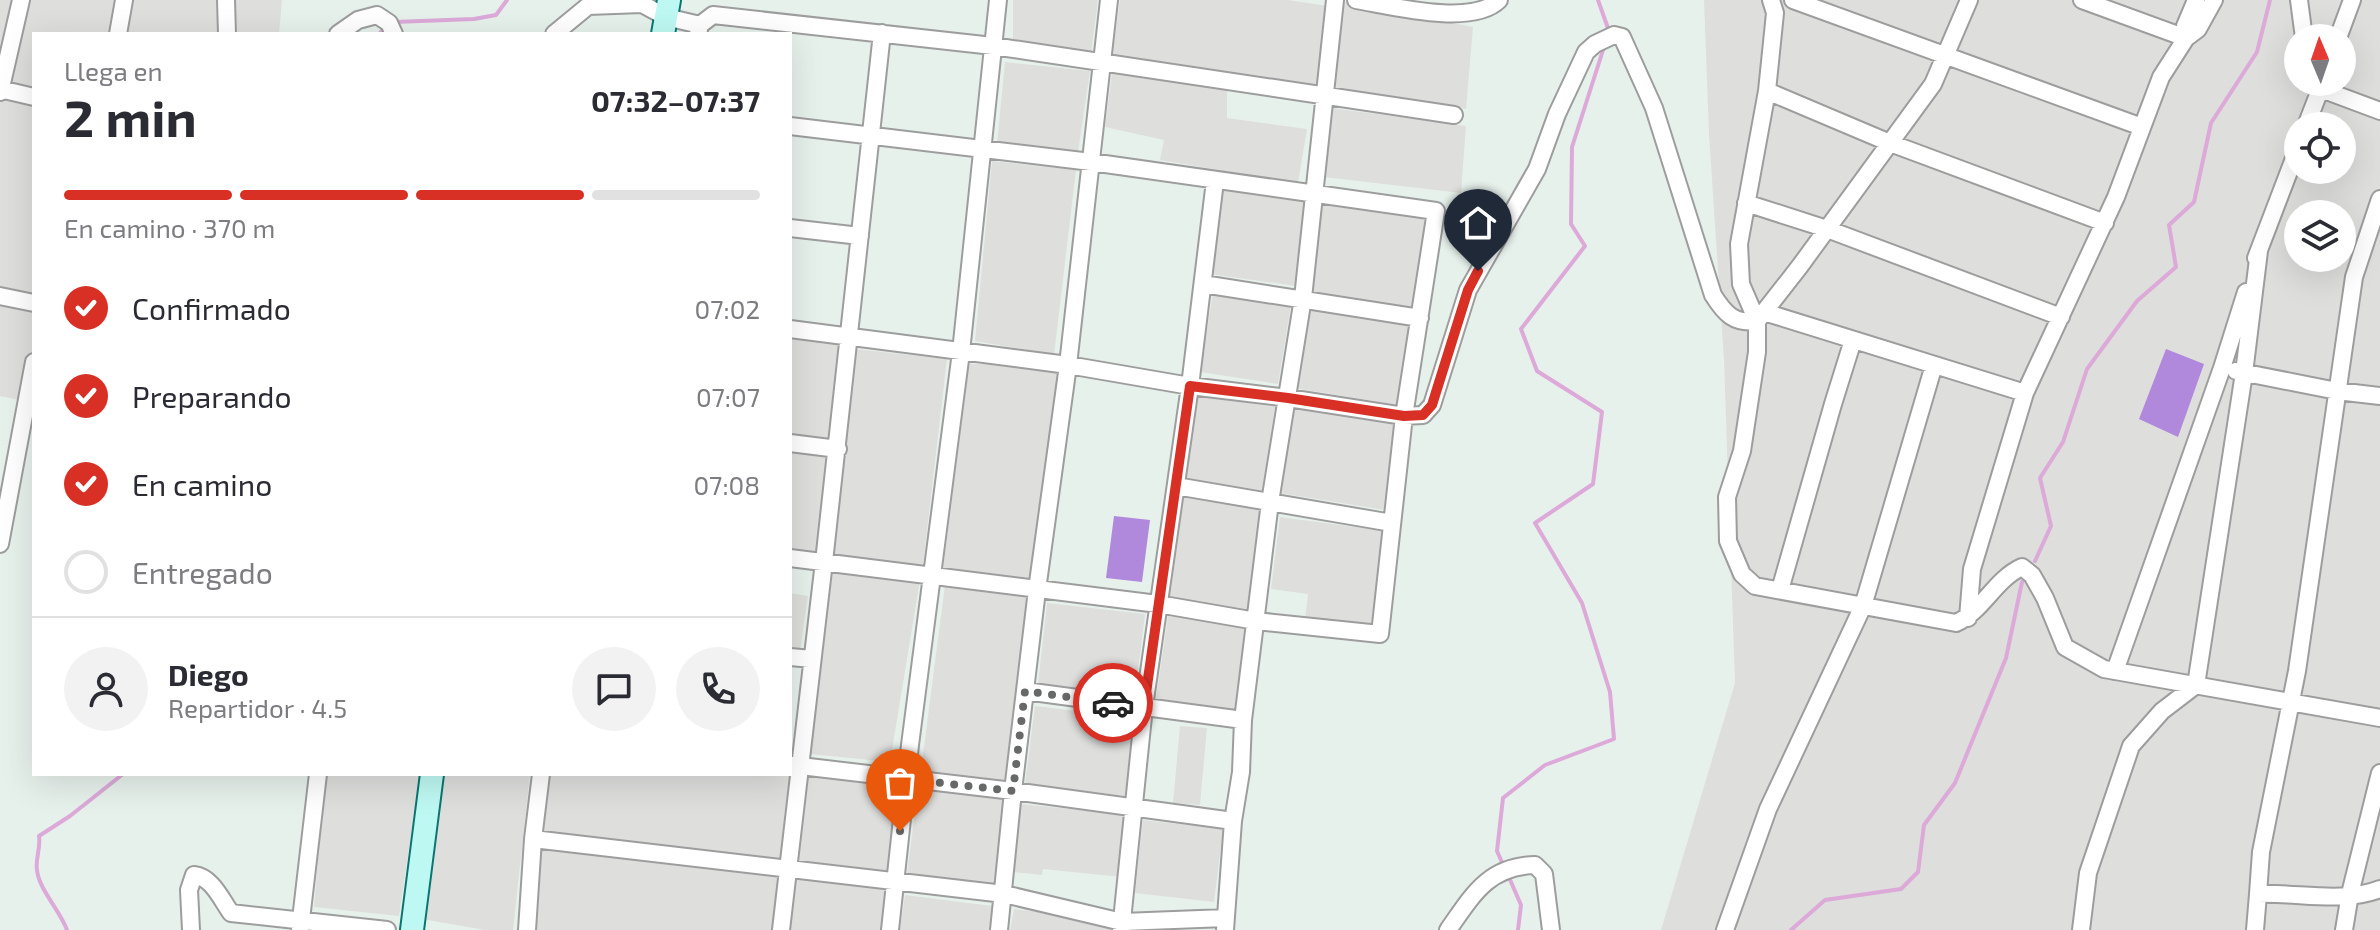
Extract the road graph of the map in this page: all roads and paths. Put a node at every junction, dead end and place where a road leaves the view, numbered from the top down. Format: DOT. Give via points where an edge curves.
graph roads {
  1 [pos="21,0"];
  2 [pos="124,0"];
  3 [pos="226,0"];
  4 [pos="998,0"];
  5 [pos="1109,0"];
  6 [pos="1335,0"];
  7 [pos="1356,0"];
  8 [pos="1499,0"];
  9 [pos="1771,0"];
  10 [pos="1793,0"];
  11 [pos="1969,0"];
  12 [pos="2082,0"];
  13 [pos="2196,0"];
  14 [pos="2214,0"];
  15 [pos="2299,0"];
  16 [pos="2352,0"];
  17 [pos="666,17"];
  18 [pos="2302,24"];
  19 [pos="2343,24"];
  20 [pos="699,29"];
  21 [pos="118,32"];
  22 [pos="227,32"];
  23 [pos="340,32"];
  24 [pos="393,32"];
  25 [pos="556,32"];
  26 [pos="882,33"];
  27 [pos="2186,38"];
  28 [pos="993,46"];
  29 [pos="1944,56"];
  30 [pos="1102,63"];
  31 [pos="0,90"];
  32 [pos="1767,91"];
  33 [pos="1323,95"];
  34 [pos="2346,96"];
  35 [pos="32,97"];
  36 [pos="2380,111"];
  37 [pos="1454,115"];
  38 [pos="792,126"];
  39 [pos="2142,127"];
  40 [pos="871,135"];
  41 [pos="1890,143"];
  42 [pos="983,148"];
  43 [pos="1091,162"];
  44 [pos="1215,181"];
  45 [pos="2284,184"];
  46 [pos="1315,195"];
  47 [pos="2380,199"];
  48 [pos="1746,203"];
  49 [pos="2105,223"];
  50 [pos="792,228"];
  51 [pos="1827,229"];
  52 [pos="860,236"];
  53 [pos="2259,251"];
  54 [pos="1203,284"];
  55 [pos="0,296"];
  56 [pos="1303,298"];
  57 [pos="32,303"];
  58 [pos="1760,317"];
  59 [pos="2061,317"];
  60 [pos="1420,318"];
  61 [pos="792,329"];
  62 [pos="849,337"];
  63 [pos="1853,340"];
  64 [pos="961,352"];
  65 [pos="1068,365"];
  66 [pos="1934,365"];
  67 [pos="2222,368"];
  68 [pos="32,372"];
  69 [pos="2244,373"];
  70 [pos="1190,386"];
  71 [pos="2337,391"];
  72 [pos="2025,393"];
  73 [pos="2380,396"];
  74 [pos="1288,398"];
  75 [pos="1404,416"];
  76 [pos="792,443"];
  77 [pos="838,449"];
  78 [pos="1176,486"];
  79 [pos="1270,502"];
  80 [pos="3,517"];
  81 [pos="1392,523"];
  82 [pos="0,544"];
  83 [pos="792,558"];
  84 [pos="826,563"];
  85 [pos="932,575"];
  86 [pos="1037,590"];
  87 [pos="1780,590"];
  88 [pos="1158,604"];
  89 [pos="1863,606"];
  90 [pos="1968,618"];
  91 [pos="1256,621"];
  92 [pos="792,657"];
  93 [pos="812,659"];
  94 [pos="2115,671"];
  95 [pos="2196,685"];
  96 [pos="1025,691"];
  97 [pos="2291,700"];
  98 [pos="1144,707"];
  99 [pos="2380,718"];
  100 [pos="1243,720"];
  101 [pos="795,765"];
  102 [pos="2380,773"];
  103 [pos="318,776"];
  104 [pos="432,776"];
  105 [pos="541,776"];
  106 [pos="906,779"];
  107 [pos="1013,791"];
  108 [pos="1135,806"];
  109 [pos="1233,821"];
  110 [pos="533,839"];
  111 [pos="789,870"];
  112 [pos="895,883"];
  113 [pos="2380,889"];
  114 [pos="1004,894"];
  115 [pos="2258,894"];
  116 [pos="2350,894"];
  117 [pos="1225,924"];
  118 [pos="300,925"];
  119 [pos="1122,926"];
  120 [pos="191,930"];
  121 [pos="387,930"];
  122 [pos="412,930"];
  123 [pos="527,930"];
  124 [pos="781,930"];
  125 [pos="890,930"];
  126 [pos="999,930"];
  127 [pos="1448,930"];
  128 [pos="1551,930"];
  129 [pos="1725,930"];
  130 [pos="2081,930"];
  131 [pos="2255,930"];
  132 [pos="2344,930"];
  1 -- 31 [label="street"];
  2 -- 21 [label="street"];
  3 -- 22 [label="street"];
  4 -- 28 [label="street"];
  5 -- 30 [label="street"];
  6 -- 33 [label="street"];
  7 -- 8 [label="street" via="1436,13 1477,11"];
  9 -- 32 [label="street" via="1775,13"];
  10 -- 29 [label="street"];
  11 -- 29 [label="street"];
  12 -- 27 [label="street"];
  13 -- 27 [label="street" via="2185,26"];
  14 -- 27 [label="street" via="2198,29"];
  15 -- 18 [label="street"];
  16 -- 19 [label="street"];
  17 -- 20 [label="street"];
  17 -- 25 [label="street" via="642,4 588,6"];
  20 -- 26 [label="street" via="713,15"];
  23 -- 24 [label="street" via="377,15"];
  26 -- 28 [label="street"];
  26 -- 40 [label="street"];
  27 -- 39 [label="street" via="2161,77"];
  28 -- 30 [label="street"];
  28 -- 42 [label="street"];
  29 -- 39 [label="street"];
  29 -- 41 [label="street" via="1933,84"];
  30 -- 33 [label="street"];
  30 -- 43 [label="street"];
  31 -- 35 [label="street"];
  32 -- 41 [label="street"];
  32 -- 48 [label="street"];
  33 -- 37 [label="street"];
  33 -- 46 [label="street"];
  34 -- 36 [label="street"];
  38 -- 40 [label="street"];
  39 -- 49 [label="street"];
  40 -- 42 [label="street"];
  40 -- 52 [label="street"];
  41 -- 49 [label="street"];
  41 -- 51 [label="street"];
  42 -- 43 [label="street"];
  42 -- 64 [label="street"];
  43 -- 44 [label="street"];
  43 -- 65 [label="street"];
  44 -- 46 [label="street"];
  44 -- 54 [label="street"];
  45 -- 53 [label="street"];
  46 -- 56 [label="street"];
  46 -- 60 [label="street" via="1436,211"];
  47 -- 71 [label="street" via="2354,277"];
  48 -- 51 [label="street"];
  48 -- 58 [label="street" via="1739,244 1741,284"];
  49 -- 59 [label="street"];
  50 -- 52 [label="street"];
  51 -- 58 [label="street"];
  51 -- 59 [label="street"];
  52 -- 62 [label="street"];
  53 -- 67 [label="street"];
  53 -- 69 [label="street"];
  54 -- 56 [label="street"];
  54 -- 70 [label="street"];
  55 -- 57 [label="street"];
  56 -- 60 [label="street"];
  56 -- 74 [label="street"];
  58 -- 63 [label="street"];
  58 -- 75 [label="street" via="1735,320 1713,295 1654,108 1622,37 1614,35 1586,52 1537,169 1468,290 1432,405 1423,415"];
  58 -- 87 [label="street" via="1742,451 1727,497 1728,541 1742,574 1755,586"];
  59 -- 72 [label="street"];
  60 -- 75 [label="street"];
  61 -- 62 [label="street"];
  62 -- 64 [label="street"];
  62 -- 77 [label="street"];
  63 -- 66 [label="street"];
  63 -- 87 [label="street"];
  64 -- 65 [label="street"];
  64 -- 85 [label="street"];
  65 -- 70 [label="street"];
  65 -- 86 [label="street"];
  66 -- 72 [label="street"];
  66 -- 89 [label="street"];
  67 -- 69 [label="street"];
  67 -- 94 [label="street"];
  68 -- 80 [label="street"];
  69 -- 71 [label="street"];
  69 -- 95 [label="street"];
  70 -- 74 [label="street"];
  70 -- 78 [label="street"];
  71 -- 73 [label="street"];
  71 -- 97 [label="street"];
  72 -- 90 [label="street" via="1972,569"];
  74 -- 75 [label="street"];
  74 -- 79 [label="street"];
  75 -- 81 [label="street"];
  76 -- 77 [label="street"];
  77 -- 84 [label="street"];
  78 -- 79 [label="street"];
  78 -- 88 [label="street"];
  79 -- 81 [label="street"];
  79 -- 91 [label="street"];
  80 -- 82 [label="street"];
  81 -- 91 [label="street" via="1380,634"];
  83 -- 84 [label="street"];
  84 -- 85 [label="street"];
  84 -- 93 [label="street"];
  85 -- 86 [label="street"];
  85 -- 106 [label="street"];
  86 -- 88 [label="street"];
  86 -- 96 [label="street"];
  87 -- 89 [label="street"];
  88 -- 91 [label="street"];
  88 -- 98 [label="street"];
  89 -- 90 [label="street" via="1956,623"];
  89 -- 129 [label="street" via="1768,809"];
  90 -- 94 [label="street" via="2012,572 2027,571 2045,598 2065,647"];
  91 -- 100 [label="street"];
  92 -- 93 [label="street"];
  93 -- 101 [label="street"];
  94 -- 95 [label="street"];
  95 -- 97 [label="street"];
  95 -- 130 [label="street" via="2162,711 2131,746 2088,873"];
  96 -- 98 [label="street"];
  96 -- 107 [label="street"];
  97 -- 99 [label="street"];
  97 -- 115 [label="street" via="2261,852"];
  98 -- 100 [label="street"];
  98 -- 108 [label="street"];
  100 -- 109 [label="street"];
  101 -- 106 [label="street"];
  101 -- 111 [label="street"];
  102 -- 116 [label="street"];
  103 -- 118 [label="street"];
  104 -- 122 [label="main road"];
  105 -- 110 [label="street"];
  106 -- 107 [label="street"];
  106 -- 112 [label="street"];
  107 -- 108 [label="street"];
  107 -- 114 [label="street"];
  108 -- 109 [label="street"];
  108 -- 119 [label="street"];
  109 -- 117 [label="street"];
  110 -- 111 [label="street"];
  110 -- 123 [label="street"];
  111 -- 112 [label="street"];
  111 -- 124 [label="street"];
  112 -- 114 [label="street"];
  112 -- 125 [label="street"];
  113 -- 116 [label="street"];
  114 -- 119 [label="street"];
  114 -- 126 [label="street"];
  115 -- 116 [label="street"];
  115 -- 131 [label="street"];
  116 -- 132 [label="street"];
  117 -- 119 [label="street"];
  118 -- 120 [label="street" via="231,913 211,884 194,875 189,890"];
  118 -- 121 [label="street"];
  127 -- 128 [label="street" via="1479,886 1518,866 1535,865 1544,874"];
}
